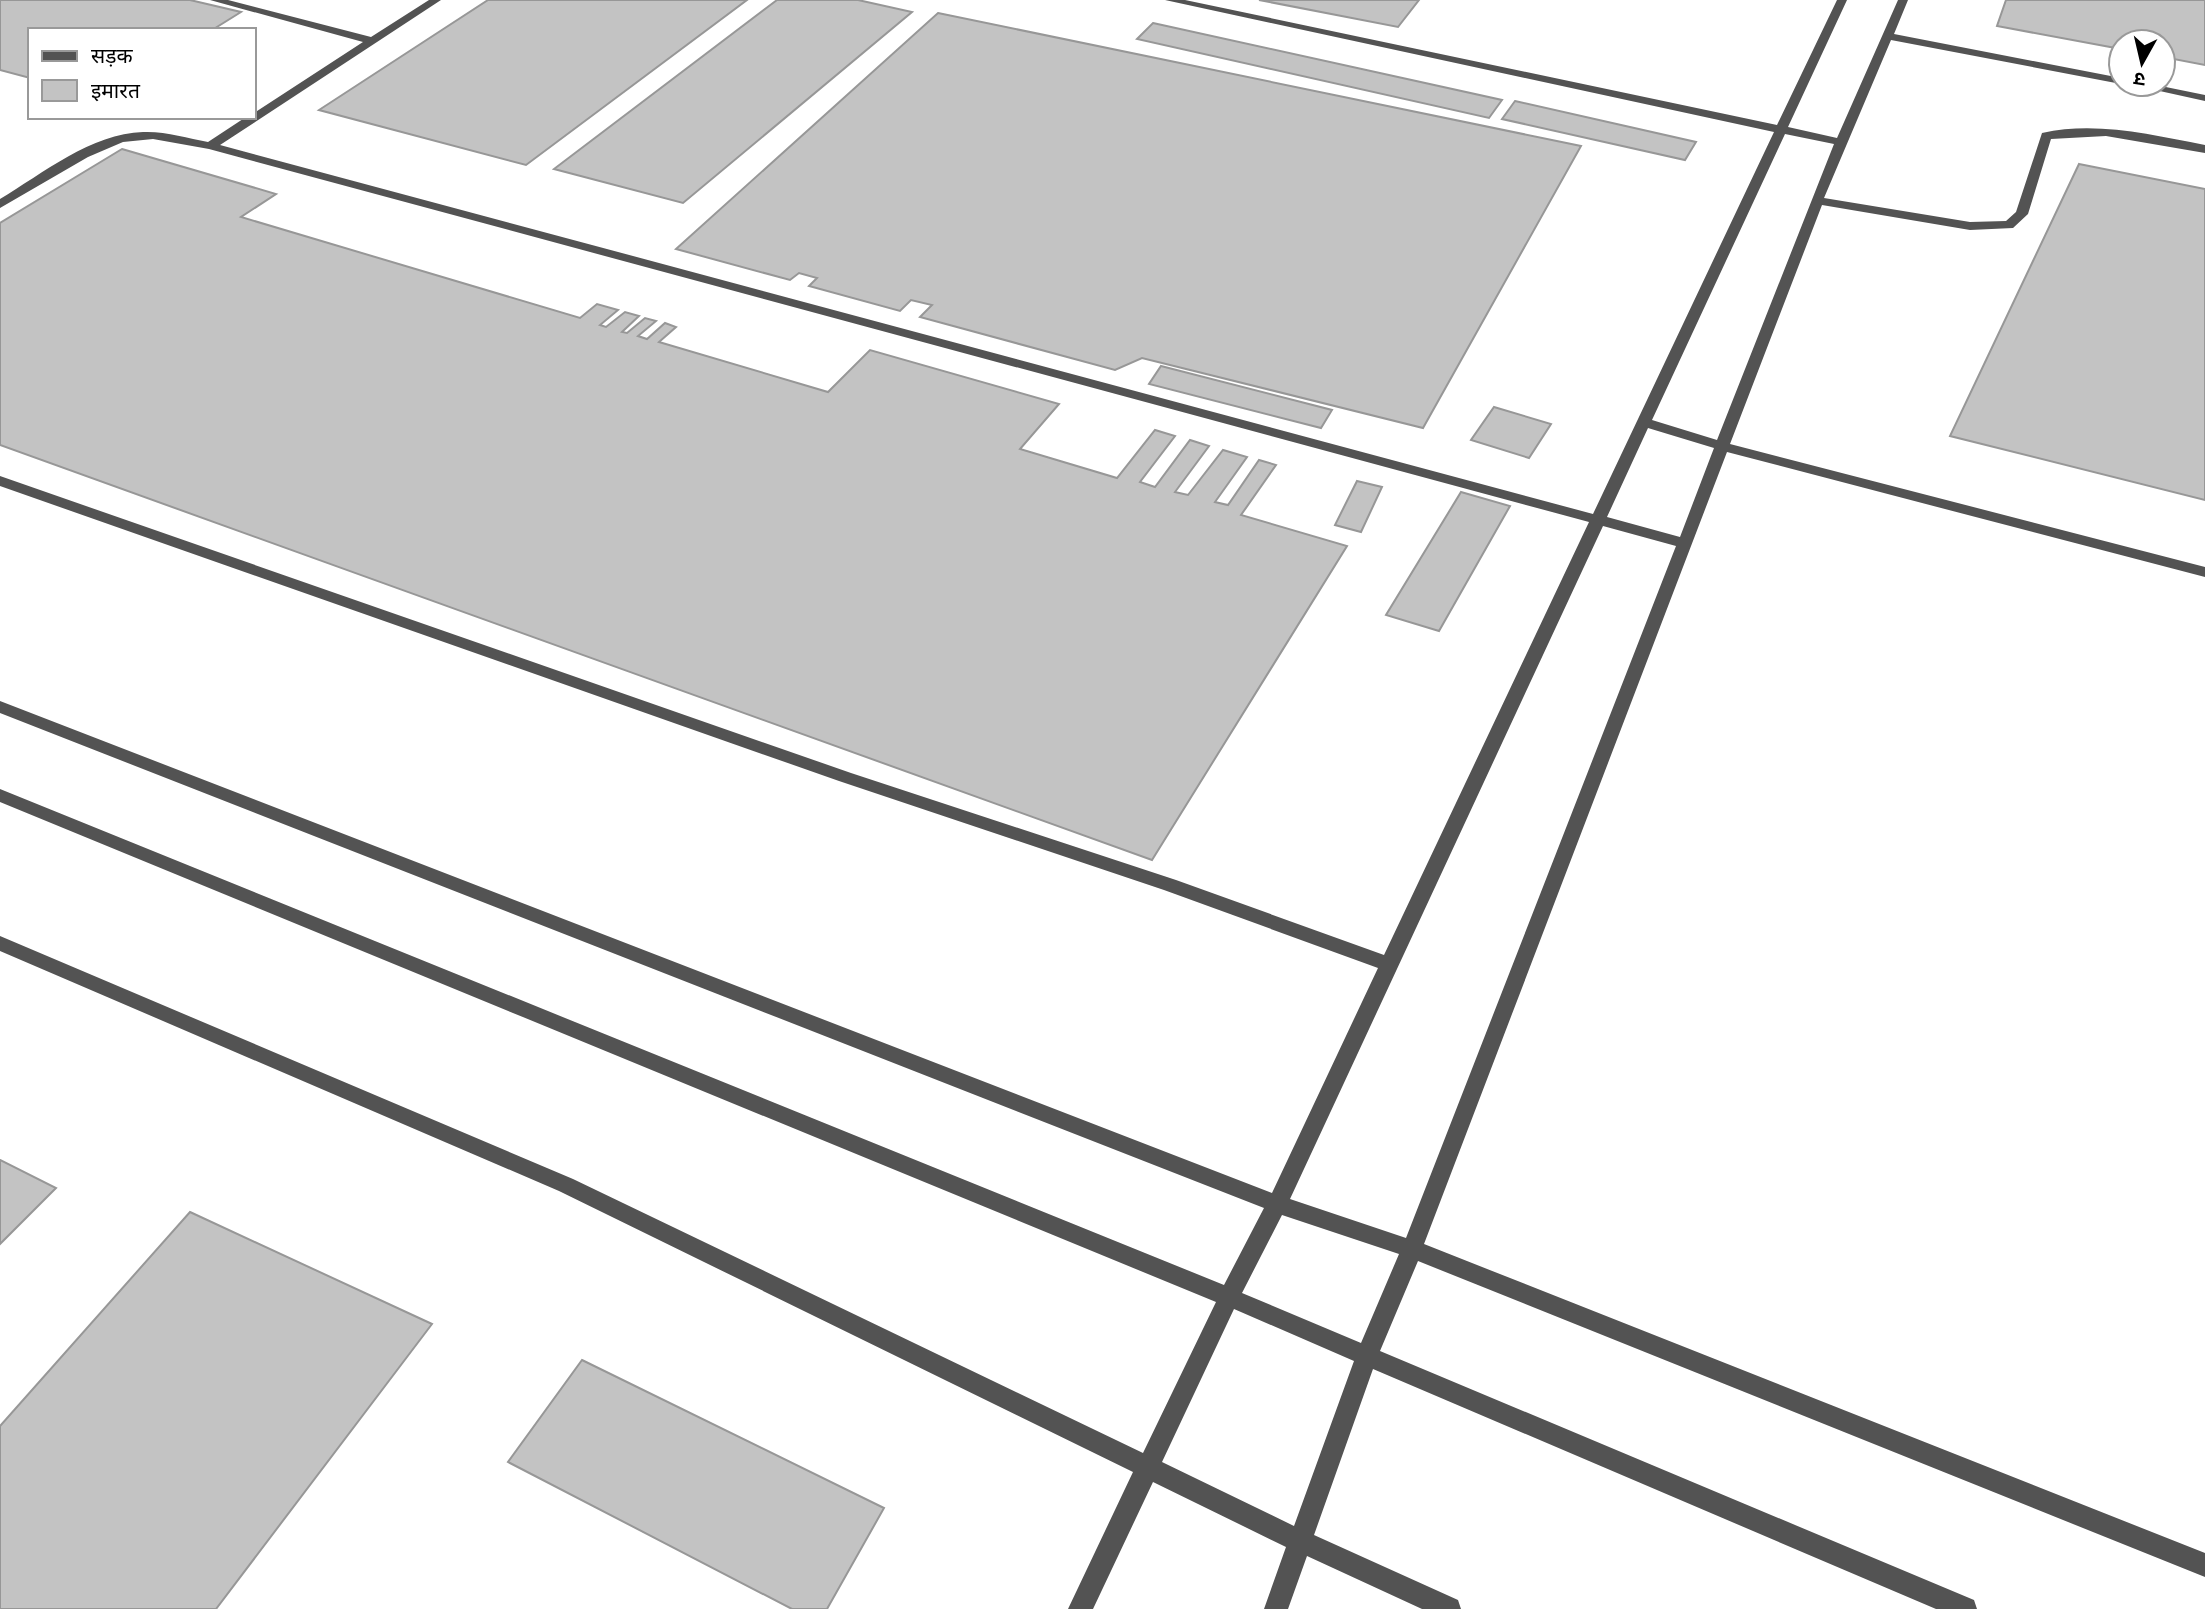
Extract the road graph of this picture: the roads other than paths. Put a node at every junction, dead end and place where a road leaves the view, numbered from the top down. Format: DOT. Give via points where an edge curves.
graph roads {
  1 [pos="215,0"];
  2 [pos="436,0"];
  3 [pos="1170,0"];
  4 [pos="1842,0"];
  5 [pos="1903,0"];
  6 [pos="1887,36"];
  7 [pos="372,41"];
  8 [pos="2107,78"];
  9 [pos="2177,92"];
  10 [pos="2205,98"];
  11 [pos="256,116"];
  12 [pos="251,119"];
  13 [pos="1781,129"];
  14 [pos="1840,142"];
  15 [pos="209,146"];
  16 [pos="2205,149"];
  17 [pos="1817,200"];
  18 [pos="0,204"];
  19 [pos="1646,423"];
  20 [pos="1722,446"];
  21 [pos="0,481"];
  22 [pos="1600,520"];
  23 [pos="1685,543"];
  24 [pos="2205,572"];
  25 [pos="0,707"];
  26 [pos="0,795"];
  27 [pos="0,943"];
  28 [pos="1390,965"];
  29 [pos="1277,1204"];
  30 [pos="1412,1249"];
  31 [pos="1229,1297"];
  32 [pos="1366,1358"];
  33 [pos="1148,1467"];
  34 [pos="1302,1542"];
  35 [pos="2205,1565"];
  36 [pos="1080,1609"];
  37 [pos="1276,1609"];
  38 [pos="1449,1609"];
  39 [pos="1965,1609"];
  1 -- 7 [label="street"];
  2 -- 7 [label="street"];
  3 -- 13 [label="street"];
  4 -- 13 [label="street"];
  5 -- 6 [label="street"];
  6 -- 8 [label="street"];
  6 -- 14 [label="street"];
  7 -- 11 [label="street"];
  9 -- 10 [label="street"];
  12 -- 15 [label="street"];
  13 -- 14 [label="street"];
  13 -- 19 [label="street"];
  14 -- 17 [label="street"];
  15 -- 18 [label="street" via="133,136 93,150"];
  15 -- 22 [label="street"];
  16 -- 17 [label="street" via="2113,131 2046,136 2022,214 2009,225 1970,226"];
  17 -- 20 [label="street"];
  19 -- 20 [label="street"];
  19 -- 22 [label="street"];
  20 -- 23 [label="street"];
  20 -- 24 [label="street"];
  21 -- 28 [label="street"];
  22 -- 23 [label="street"];
  22 -- 28 [label="street"];
  23 -- 30 [label="street"];
  25 -- 29 [label="street"];
  26 -- 31 [label="street"];
  27 -- 33 [label="street" via="566,1185"];
  28 -- 29 [label="street"];
  29 -- 30 [label="street"];
  29 -- 31 [label="street"];
  30 -- 32 [label="street"];
  30 -- 35 [label="street"];
  31 -- 32 [label="street"];
  31 -- 33 [label="street"];
  32 -- 34 [label="street"];
  32 -- 39 [label="street"];
  33 -- 34 [label="street"];
  33 -- 36 [label="street"];
  34 -- 37 [label="street"];
  34 -- 38 [label="street"];
}
